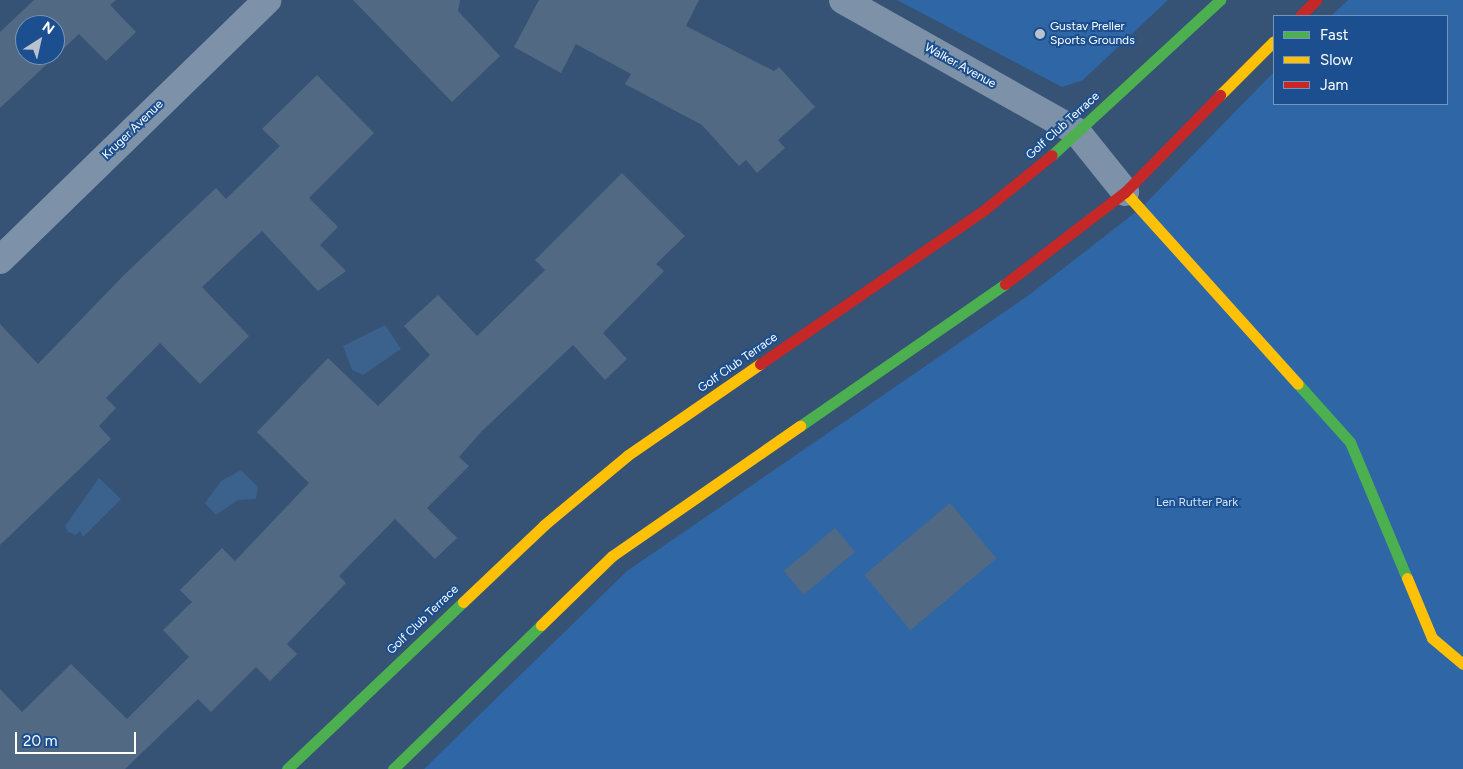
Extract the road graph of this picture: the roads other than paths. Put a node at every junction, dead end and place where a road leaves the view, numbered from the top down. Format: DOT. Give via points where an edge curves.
graph roads {
  1 [pos="267,0"];
  2 [pos="843,0"];
  3 [pos="1220,0"];
  4 [pos="1316,0"];
  5 [pos="1301,15"];
  6 [pos="1273,42"];
  7 [pos="1077,132"];
  8 [pos="1125,192"];
  9 [pos="0,260"];
  10 [pos="1463,664"];
  11 [pos="287,769"];
  12 [pos="393,769"];
  1 -- 9 [label="street, Kruger Avenue"];
  2 -- 7 [label="street, Walker Avenue"];
  3 -- 7 [label="street, Golf Club Terrace"];
  4 -- 5 [label="street"];
  6 -- 8 [label="street"];
  7 -- 8 [label="street"];
  7 -- 11 [label="street, Golf Club Terrace" via="984,210 628,456 544,525"];
  8 -- 10 [label="street" via="1350,442 1432,638"];
  8 -- 12 [label="street" via="1039,261 612,556"];
}
